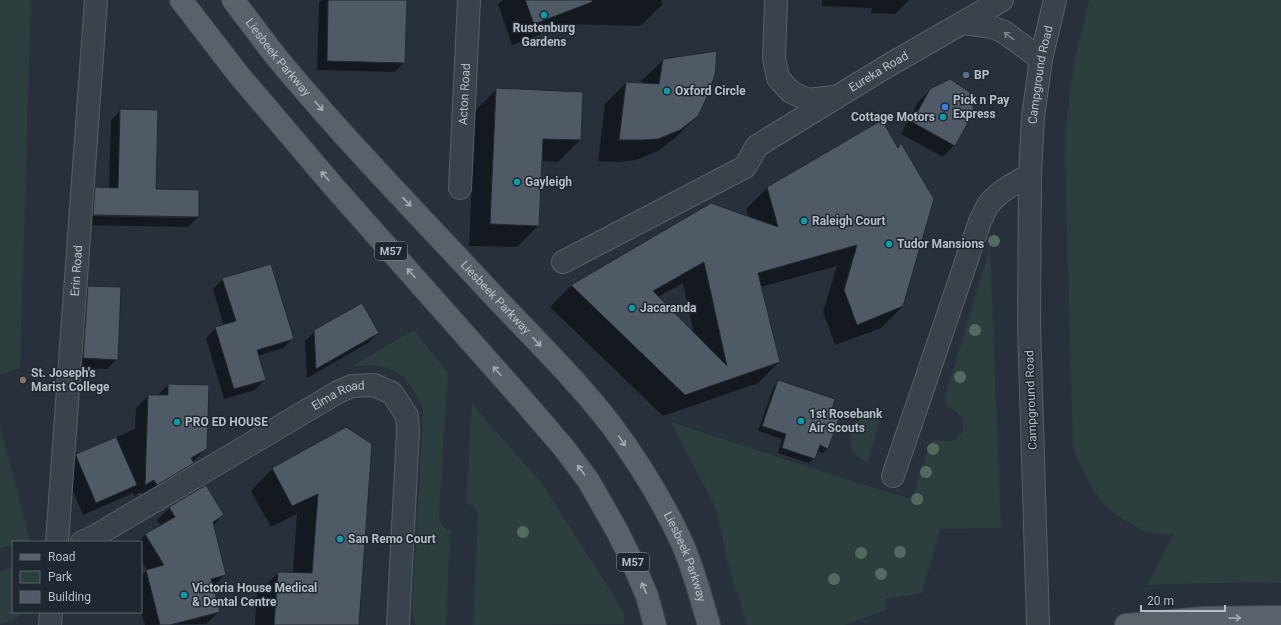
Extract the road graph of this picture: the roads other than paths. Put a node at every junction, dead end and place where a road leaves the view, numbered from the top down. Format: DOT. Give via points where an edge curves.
graph roads {
  1 [pos="96,0"];
  2 [pos="181,0"];
  3 [pos="233,0"];
  4 [pos="469,0"];
  5 [pos="776,0"];
  6 [pos="1002,0"];
  7 [pos="1054,0"];
  8 [pos="964,22"];
  9 [pos="1041,59"];
  10 [pos="836,97"];
  11 [pos="1030,175"];
  12 [pos="460,188"];
  13 [pos="564,262"];
  14 [pos="893,476"];
  15 [pos="57,541"];
  16 [pos="84,541"];
  17 [pos="51,613"];
  18 [pos="1281,617"];
  19 [pos="50,625"];
  20 [pos="398,625"];
  21 [pos="656,625"];
  22 [pos="708,625"];
  23 [pos="1038,625"];
  24 [pos="1126,625"];
  1 -- 15 [label="street, Erin Road"];
  21 -- 2 [label="main road, M57, one-way" via="647,596 616,529 588,480 564,448 334,187 238,74"];
  3 -- 22 [label="main road, Liesbeek Parkway, one-way" via="274,54 334,123 568,375 611,425 648,479 684,547 696,579"];
  4 -- 12 [label="street, Acton Road"];
  5 -- 10 [label="street" via="774,58 778,78 791,92 808,100"];
  6 -- 8 [label="street, Eureka Road"];
  7 -- 9 [label="street, Campground Road"];
  9 -- 8 [label="street, one-way" via="1004,32"];
  8 -- 10 [label="street, Eureka Road"];
  9 -- 11 [label="street, Campground Road" via="1033,117"];
  10 -- 13 [label="street, Eureka Road" via="757,146 745,167"];
  11 -- 14 [label="street" via="998,195 988,205 980,221"];
  11 -- 23 [label="street, Campground Road" via="1028,325"];
  16 -- 20 [label="street, Elma Road" via="338,392 352,386 374,385 392,393 407,416"];
  17 -- 19 [label="street"];
  24 -- 18 [label="main road, one-way" via="1204,618"];
}
